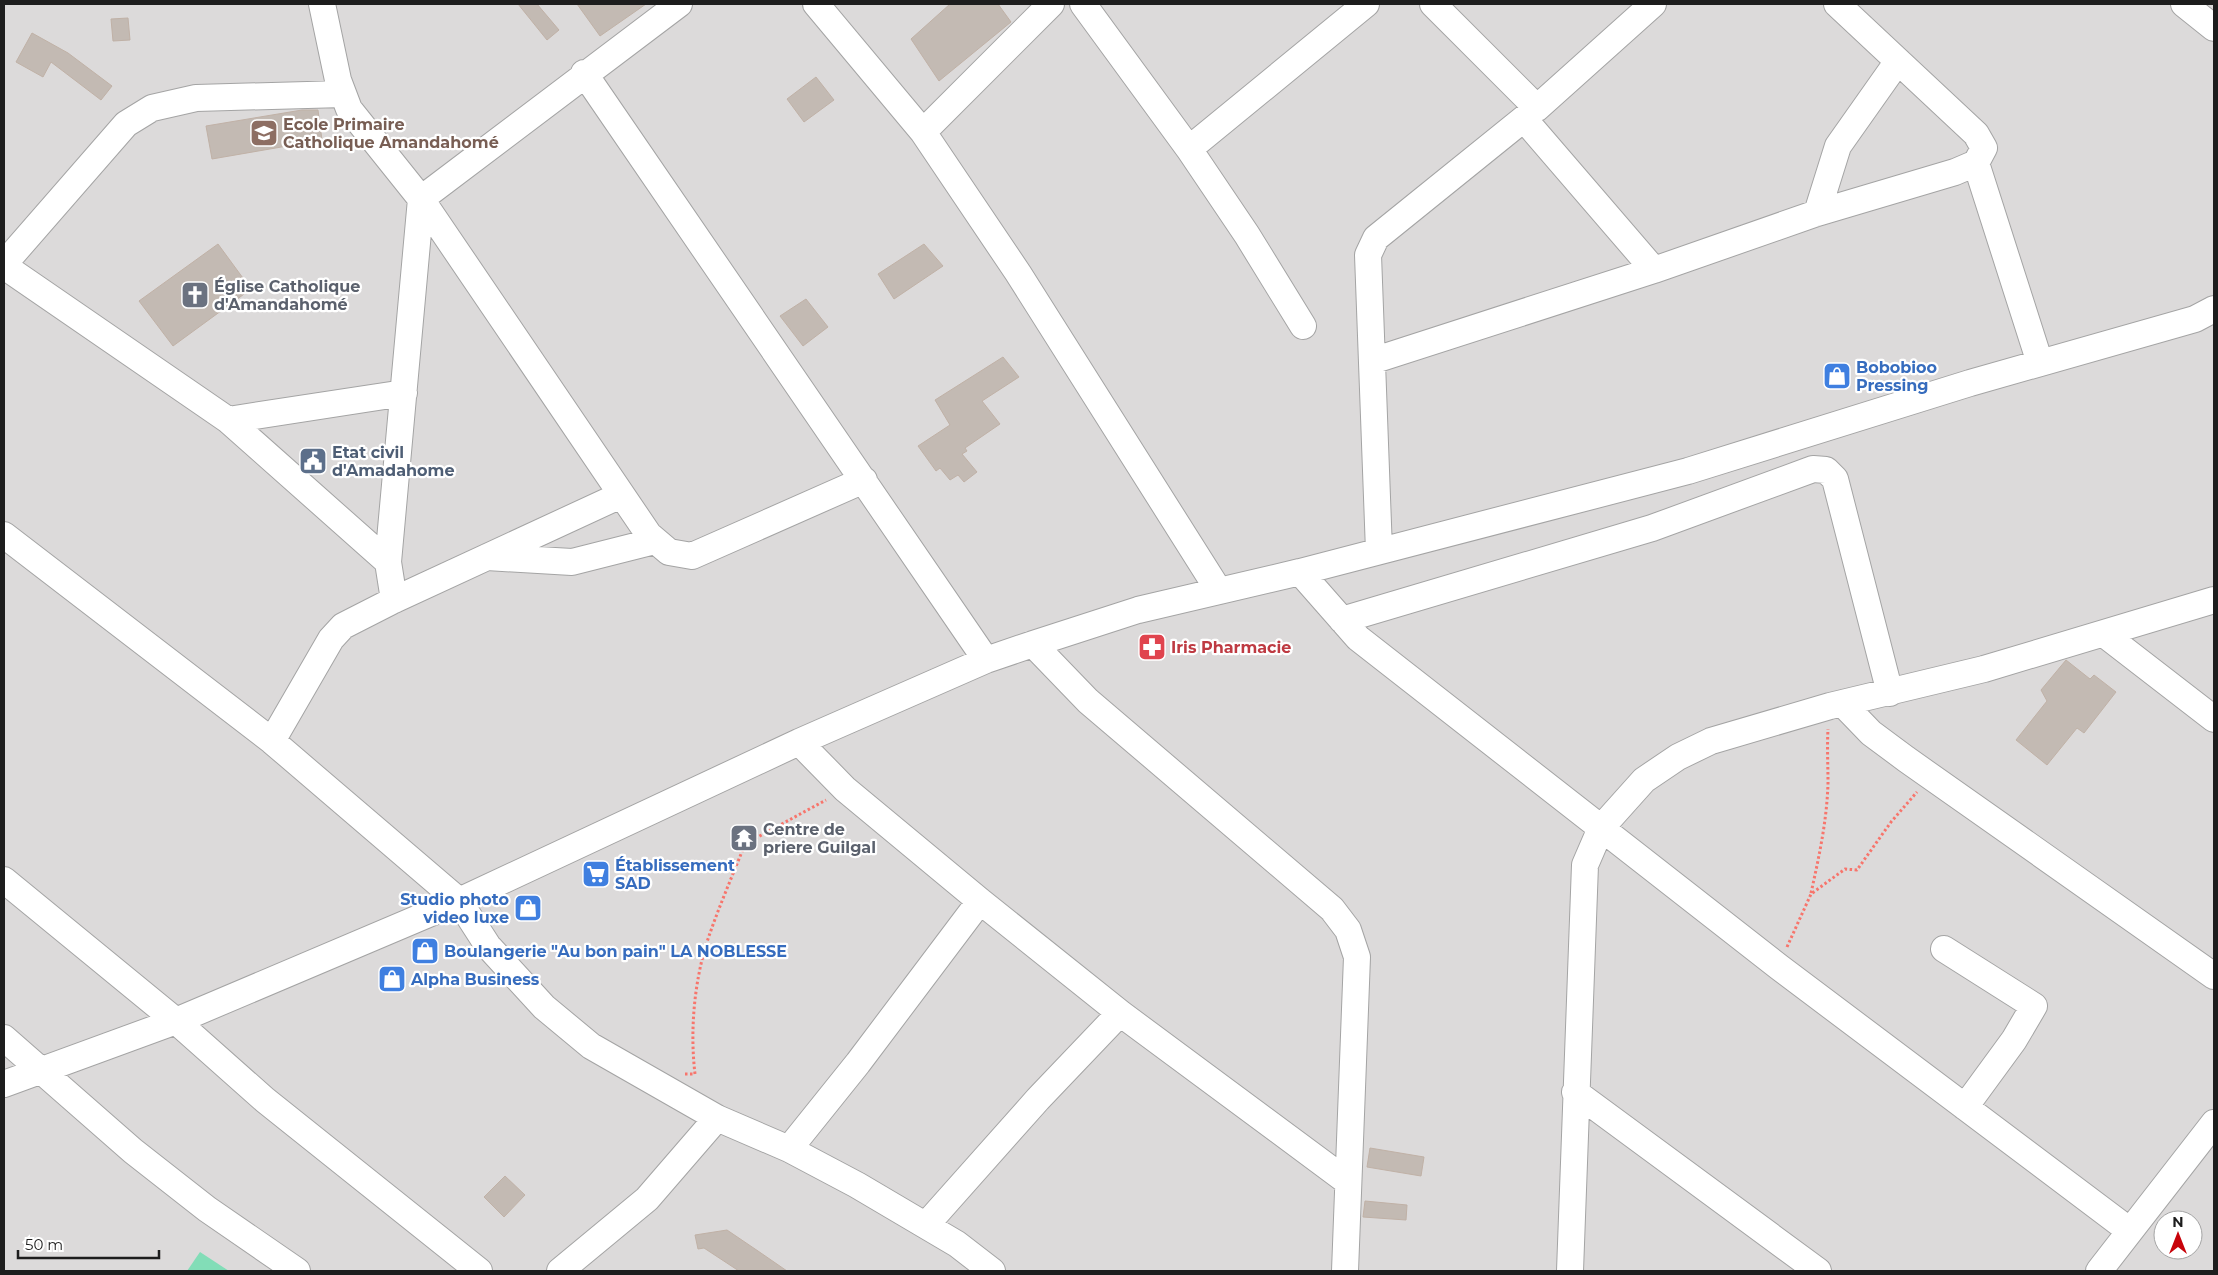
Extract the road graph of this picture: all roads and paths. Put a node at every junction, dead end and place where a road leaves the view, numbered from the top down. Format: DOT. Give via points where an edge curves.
graph roads {
  1 [pos="322,4"];
  2 [pos="678,4"];
  3 [pos="816,4"];
  4 [pos="1051,4"];
  5 [pos="1083,4"];
  6 [pos="1366,4"];
  7 [pos="1433,4"];
  8 [pos="1653,4"];
  9 [pos="1837,4"];
  10 [pos="2184,4"];
  11 [pos="2214,28"];
  12 [pos="1898,61"];
  13 [pos="584,73"];
  14 [pos="343,94"];
  15 [pos="1530,113"];
  16 [pos="923,132"];
  17 [pos="1189,149"];
  18 [pos="1976,163"];
  19 [pos="421,199"];
  20 [pos="1817,214"];
  21 [pos="4,265"];
  22 [pos="1654,270"];
  23 [pos="2208,315"];
  24 [pos="1302,326"];
  25 [pos="1372,361"];
  26 [pos="2040,363"];
  27 [pos="404,393"];
  28 [pos="228,420"];
  29 [pos="864,480"];
  30 [pos="621,495"];
  31 [pos="4,535"];
  32 [pos="655,541"];
  33 [pos="1379,551"];
  34 [pos="486,557"];
  35 [pos="388,562"];
  36 [pos="1300,572"];
  37 [pos="1219,591"];
  38 [pos="394,600"];
  39 [pos="2214,600"];
  40 [pos="1342,620"];
  41 [pos="2104,634"];
  42 [pos="1032,644"];
  43 [pos="986,660"];
  44 [pos="1890,693"];
  45 [pos="1836,705"];
  46 [pos="2214,719"];
  47 [pos="272,741"];
  48 [pos="799,742"];
  49 [pos="1931,777"];
  50 [pos="846,789"];
  51 [pos="1601,828"];
  52 [pos="4,880"];
  53 [pos="1811,894"];
  54 [pos="980,900"];
  55 [pos="459,902"];
  56 [pos="1944,949"];
  57 [pos="1779,967"];
  58 [pos="2214,976"];
  59 [pos="1120,1013"];
  60 [pos="176,1021"];
  61 [pos="4,1038"];
  62 [pos="40,1070"];
  63 [pos="650,1080"];
  64 [pos="4,1084"];
  65 [pos="1575,1092"];
  66 [pos="1965,1108"];
  67 [pos="717,1118"];
  68 [pos="2214,1123"];
  69 [pos="789,1149"];
  70 [pos="1348,1182"];
  71 [pos="926,1226"];
  72 [pos="2130,1231"];
  73 [pos="296,1271"];
  74 [pos="480,1271"];
  75 [pos="560,1271"];
  76 [pos="992,1271"];
  77 [pos="1344,1271"];
  78 [pos="1570,1271"];
  79 [pos="1818,1271"];
  80 [pos="2099,1271"];
  1 -- 14 [label="street"];
  2 -- 13 [label="street"];
  3 -- 16 [label="street"];
  4 -- 16 [label="street"];
  5 -- 17 [label="street"];
  6 -- 17 [label="street"];
  7 -- 15 [label="street"];
  8 -- 15 [label="street"];
  9 -- 12 [label="street"];
  10 -- 11 [label="street"];
  12 -- 18 [label="street" via="1976,134 1984,148"];
  12 -- 20 [label="street" via="1838,146"];
  13 -- 19 [label="street"];
  13 -- 29 [label="street"];
  14 -- 19 [label="street" via="349,109"];
  14 -- 21 [label="street" via="196,98 152,108 126,124"];
  15 -- 22 [label="street"];
  15 -- 25 [label="street" via="1376,238 1368,255"];
  16 -- 37 [label="street" via="1018,273"];
  17 -- 24 [label="street" via="1247,235"];
  18 -- 20 [label="street"];
  18 -- 26 [label="street"];
  19 -- 27 [label="street"];
  19 -- 30 [label="street"];
  20 -- 22 [label="street"];
  21 -- 28 [label="street"];
  22 -- 25 [label="street"];
  23 -- 26 [label="street"];
  25 -- 33 [label="street"];
  26 -- 33 [label="street" via="1688,471"];
  27 -- 28 [label="street"];
  27 -- 35 [label="street"];
  28 -- 35 [label="street"];
  29 -- 32 [label="street" via="692,556 668,552"];
  29 -- 43 [label="street"];
  30 -- 32 [label="street"];
  30 -- 34 [label="street"];
  31 -- 47 [label="street"];
  32 -- 34 [label="street" via="572,562"];
  33 -- 36 [label="street"];
  34 -- 38 [label="street"];
  35 -- 38 [label="street"];
  36 -- 37 [label="street"];
  36 -- 40 [label="street"];
  37 -- 42 [label="street" via="1138,610"];
  38 -- 47 [label="street" via="343,626 331,639"];
  39 -- 41 [label="street"];
  40 -- 44 [label="street" via="1652,528 1813,469 1826,470 1835,479"];
  40 -- 51 [label="street" via="1358,638"];
  41 -- 44 [label="street"];
  41 -- 46 [label="street"];
  42 -- 43 [label="street"];
  42 -- 70 [label="street" via="1088,702 1332,909 1348,930 1357,957"];
  43 -- 48 [label="street"];
  44 -- 45 [label="street"];
  45 -- 49 [label="street"];
  45 -- 51 [label="street" via="1711,741 1678,757 1644,780"];
  45 -- 53 [label="path" via="1826,757 1828,783 1822,840"];
  47 -- 55 [label="street"];
  48 -- 50 [label="street"];
  48 -- 55 [label="street"];
  49 -- 53 [label="path" via="1891,822 1857,870 1845,869"];
  49 -- 58 [label="street"];
  50 -- 54 [label="street"];
  50 -- 63 [label="path" via="745,844 706,944 696,989 693,1056 696,1074"];
  51 -- 57 [label="street"];
  51 -- 65 [label="street" via="1585,864"];
  52 -- 60 [label="street"];
  53 -- 57 [label="path"];
  54 -- 59 [label="street"];
  54 -- 69 [label="street" via="864,1056"];
  55 -- 60 [label="street"];
  55 -- 63 [label="street" via="488,946 544,1007 590,1046"];
  56 -- 66 [label="street" via="2034,1006"];
  57 -- 66 [label="street"];
  59 -- 70 [label="street"];
  59 -- 71 [label="street" via="1038,1099"];
  60 -- 62 [label="street"];
  60 -- 74 [label="street" via="265,1100"];
  61 -- 62 [label="street"];
  62 -- 64 [label="street"];
  62 -- 73 [label="street" via="207,1209"];
  63 -- 67 [label="street"];
  65 -- 78 [label="street"];
  65 -- 79 [label="street"];
  66 -- 72 [label="street"];
  67 -- 69 [label="street"];
  67 -- 75 [label="street" via="647,1199"];
  68 -- 72 [label="street"];
  69 -- 71 [label="street"];
  70 -- 77 [label="street"];
  71 -- 76 [label="street" via="957,1244"];
  72 -- 80 [label="street"];
}
